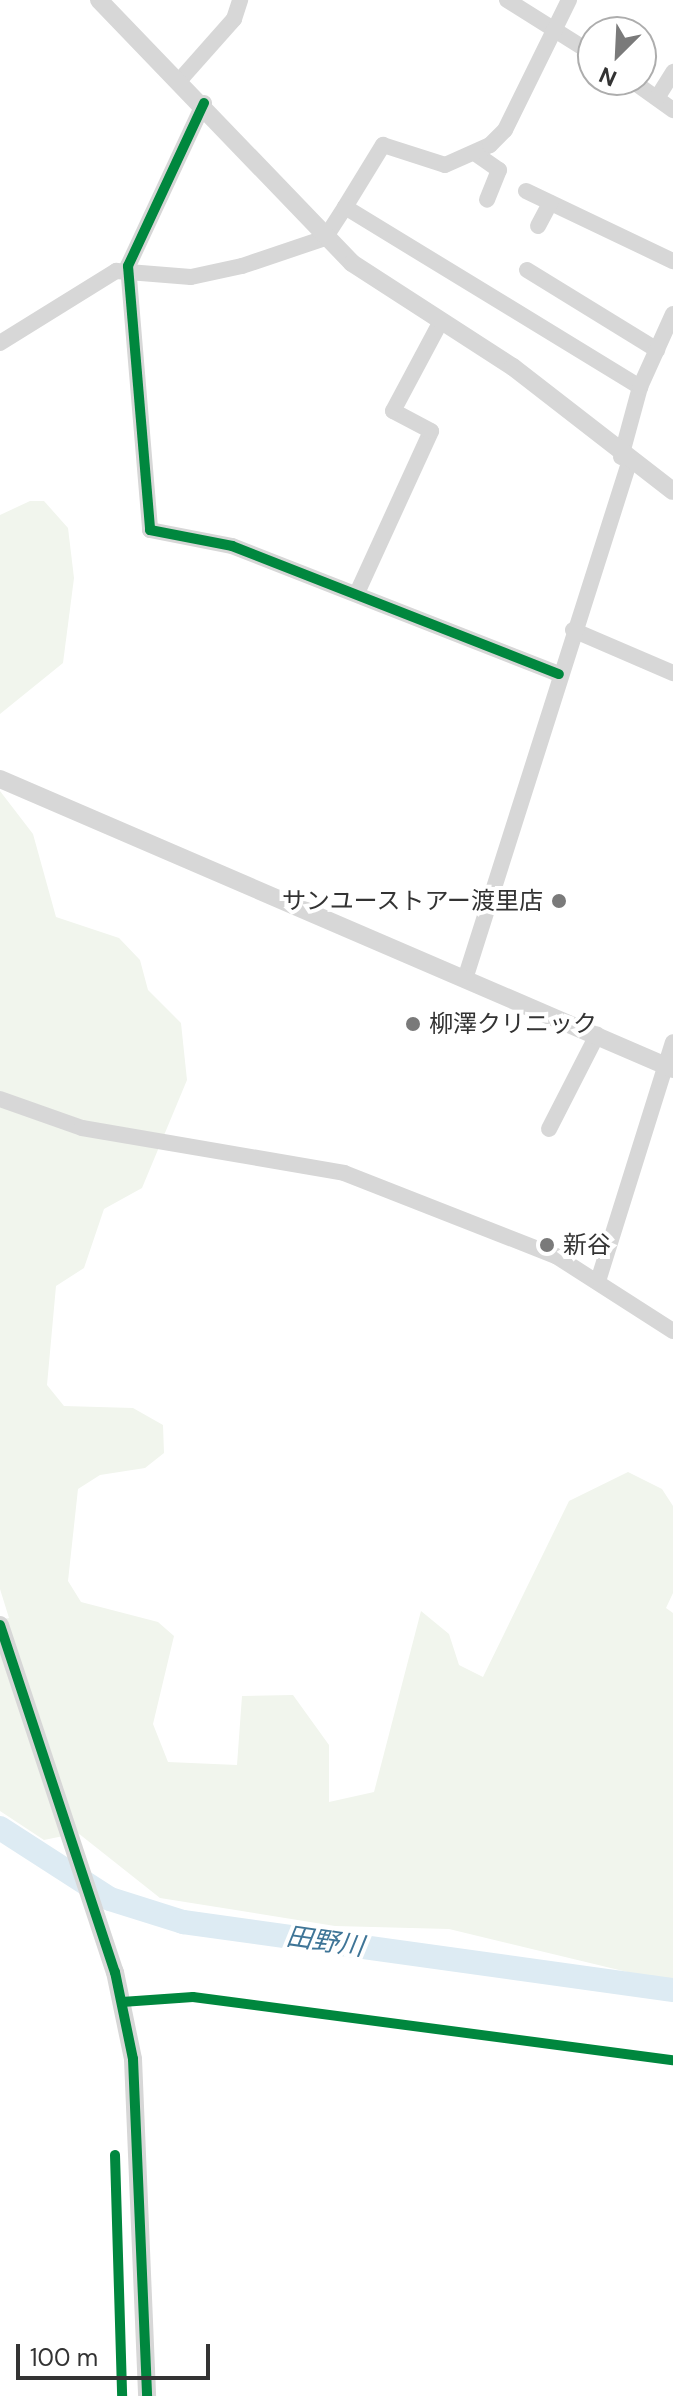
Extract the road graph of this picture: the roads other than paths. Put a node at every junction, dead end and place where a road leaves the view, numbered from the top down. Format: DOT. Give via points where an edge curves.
graph roads {
  1 [pos="99,0"];
  2 [pos="240,0"];
  3 [pos="507,0"];
  4 [pos="569,0"];
  5 [pos="554,27"];
  6 [pos="577,43"];
  7 [pos="673,72"];
  8 [pos="179,81"];
  9 [pos="654,96"];
  10 [pos="657,98"];
  11 [pos="204,103"];
  12 [pos="673,110"];
  13 [pos="476,154"];
  14 [pos="526,191"];
  15 [pos="487,200"];
  16 [pos="550,203"];
  17 [pos="345,207"];
  18 [pos="538,226"];
  19 [pos="325,238"];
  20 [pos="673,261"];
  21 [pos="128,266"];
  22 [pos="527,270"];
  23 [pos="673,314"];
  24 [pos="441,321"];
  25 [pos="0,343"];
  26 [pos="657,350"];
  27 [pos="640,387"];
  28 [pos="625,460"];
  29 [pos="673,491"];
  30 [pos="357,593"];
  31 [pos="573,630"];
  32 [pos="673,673"];
  33 [pos="559,674"];
  34 [pos="0,779"];
  35 [pos="465,979"];
  36 [pos="597,1035"];
  37 [pos="673,1042"];
  38 [pos="668,1067"];
  39 [pos="0,1099"];
  40 [pos="549,1129"];
  41 [pos="599,1278"];
  42 [pos="673,1331"];
  43 [pos="0,1625"];
  44 [pos="147,2396"];
  1 -- 8 [label="street"];
  2 -- 8 [label="street" via="234,19"];
  3 -- 5 [label="street"];
  4 -- 5 [label="street"];
  5 -- 6 [label="street"];
  5 -- 13 [label="street" via="505,130"];
  7 -- 10 [label="street"];
  8 -- 11 [label="street"];
  9 -- 10 [label="street"];
  10 -- 12 [label="street"];
  11 -- 19 [label="street"];
  11 -- 21 [label="street"];
  13 -- 15 [label="street" via="499,170"];
  13 -- 17 [label="street" via="445,165 383,145"];
  14 -- 16 [label="street"];
  16 -- 18 [label="street"];
  16 -- 20 [label="street"];
  17 -- 19 [label="street"];
  17 -- 27 [label="street"];
  19 -- 21 [label="street" via="191,277"];
  19 -- 24 [label="street" via="374,281"];
  21 -- 25 [label="street"];
  21 -- 30 [label="street" via="150,530 185,532"];
  22 -- 26 [label="street"];
  23 -- 26 [label="street"];
  24 -- 28 [label="street" via="513,367"];
  24 -- 30 [label="street" via="393,411 431,431"];
  26 -- 27 [label="street"];
  27 -- 28 [label="street"];
  28 -- 29 [label="street"];
  28 -- 31 [label="street"];
  30 -- 33 [label="street"];
  31 -- 32 [label="street"];
  31 -- 33 [label="street"];
  33 -- 35 [label="street"];
  34 -- 35 [label="street"];
  35 -- 36 [label="street"];
  36 -- 38 [label="street"];
  36 -- 40 [label="street"];
  37 -- 38 [label="street"];
  38 -- 41 [label="street"];
  39 -- 41 [label="street" via="82,1128 344,1173"];
  41 -- 42 [label="street"];
  43 -- 44 [label="street" via="115,1972 133,2059"];
}
